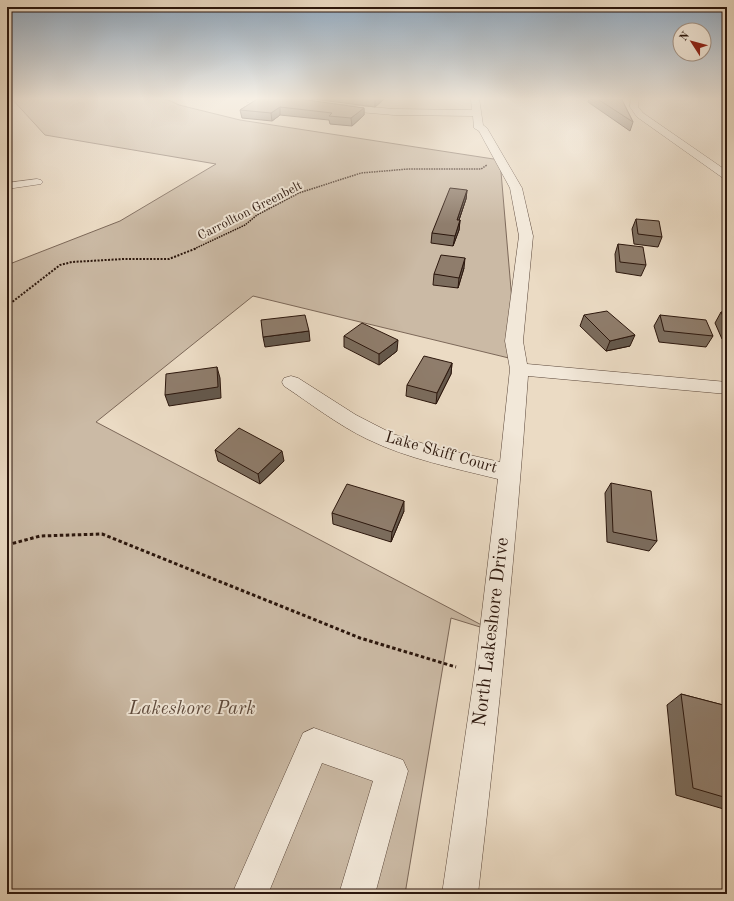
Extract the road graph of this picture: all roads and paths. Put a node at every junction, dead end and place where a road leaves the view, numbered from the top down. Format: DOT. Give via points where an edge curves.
graph roads {
  1 [pos="489,140"];
  2 [pos="676,140"];
  3 [pos="489,164"];
  4 [pos="727,176"];
  5 [pos="37,182"];
  6 [pos="7,186"];
  7 [pos="7,306"];
  8 [pos="519,369"];
  9 [pos="291,382"];
  10 [pos="727,388"];
  11 [pos="510,473"];
  12 [pos="7,545"];
  13 [pos="456,667"];
  14 [pos="250,894"];
  15 [pos="357,894"];
  16 [pos="460,894"];
  1 -- 8 [label="street, North Lakeshore Drive" via="516,188 526,236 514,340"];
  2 -- 4 [label="street"];
  3 -- 7 [label="path, Carrollton Greenbelt" via="481,169 408,169 361,173 299,193 257,215 232,232 169,258 79,261 60,265"];
  5 -- 6 [label="street"];
  8 -- 10 [label="street"];
  8 -- 11 [label="street, North Lakeshore Drive"];
  9 -- 11 [label="street, Lake Skiff Court" via="386,439"];
  11 -- 16 [label="street, North Lakeshore Drive" via="489,670"];
  12 -- 13 [label="path" via="40,536 102,534 360,638"];
  14 -- 15 [label="street" via="314,744 392,770"];
}
